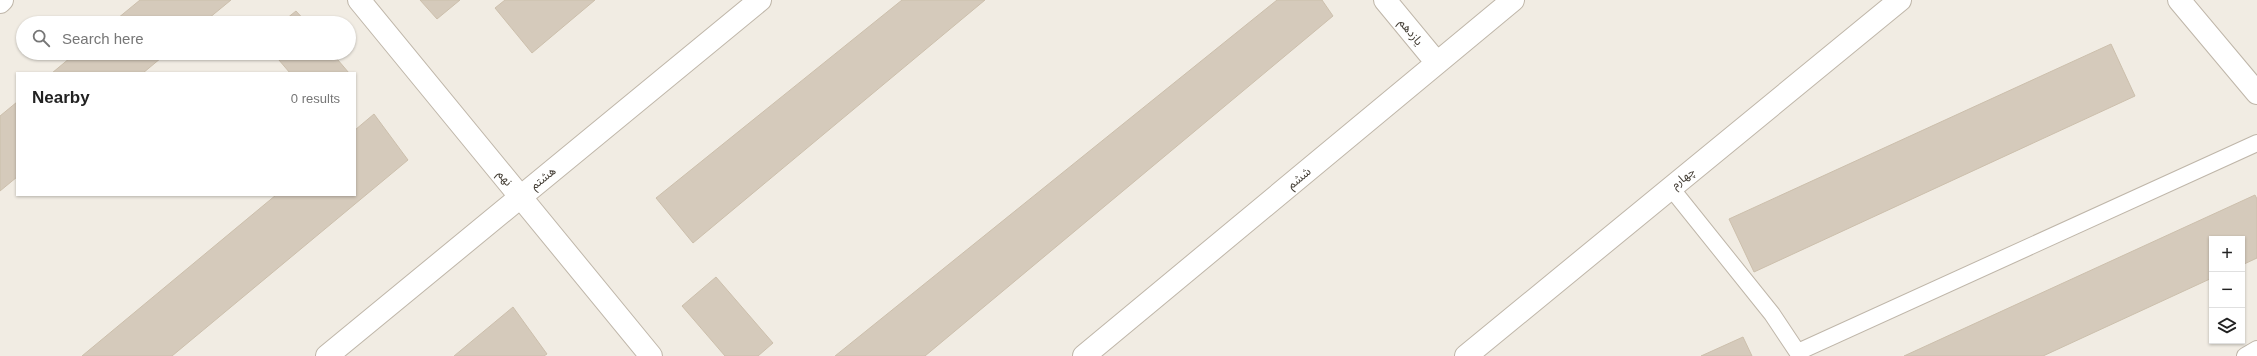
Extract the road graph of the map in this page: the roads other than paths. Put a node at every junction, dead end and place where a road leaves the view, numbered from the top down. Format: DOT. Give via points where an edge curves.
graph roads {
  1 [pos="359,0"];
  2 [pos="760,0"];
  3 [pos="1385,0"];
  4 [pos="1513,0"];
  5 [pos="1900,0"];
  6 [pos="2179,0"];
  7 [pos="1437,63"];
  8 [pos="2257,93"];
  9 [pos="2257,143"];
  10 [pos="1671,188"];
  11 [pos="521,197"];
  12 [pos="2257,349"];
  13 [pos="1799,354"];
  14 [pos="327,356"];
  15 [pos="651,356"];
  16 [pos="1084,356"];
  17 [pos="1466,356"];
  18 [pos="2245,356"];
  1 -- 11 [label="street, نهم"];
  2 -- 11 [label="street, هشتم"];
  3 -- 7 [label="street, یازدهم"];
  4 -- 7 [label="street, ششم"];
  5 -- 10 [label="street, چهارم"];
  6 -- 8 [label="street"];
  7 -- 16 [label="street, ششم"];
  9 -- 13 [label="lane"];
  10 -- 13 [label="lane" via="1772,314"];
  10 -- 17 [label="street, چهارم"];
  11 -- 14 [label="street, هشتم"];
  11 -- 15 [label="street, نهم"];
  12 -- 18 [label="lane"];
}
